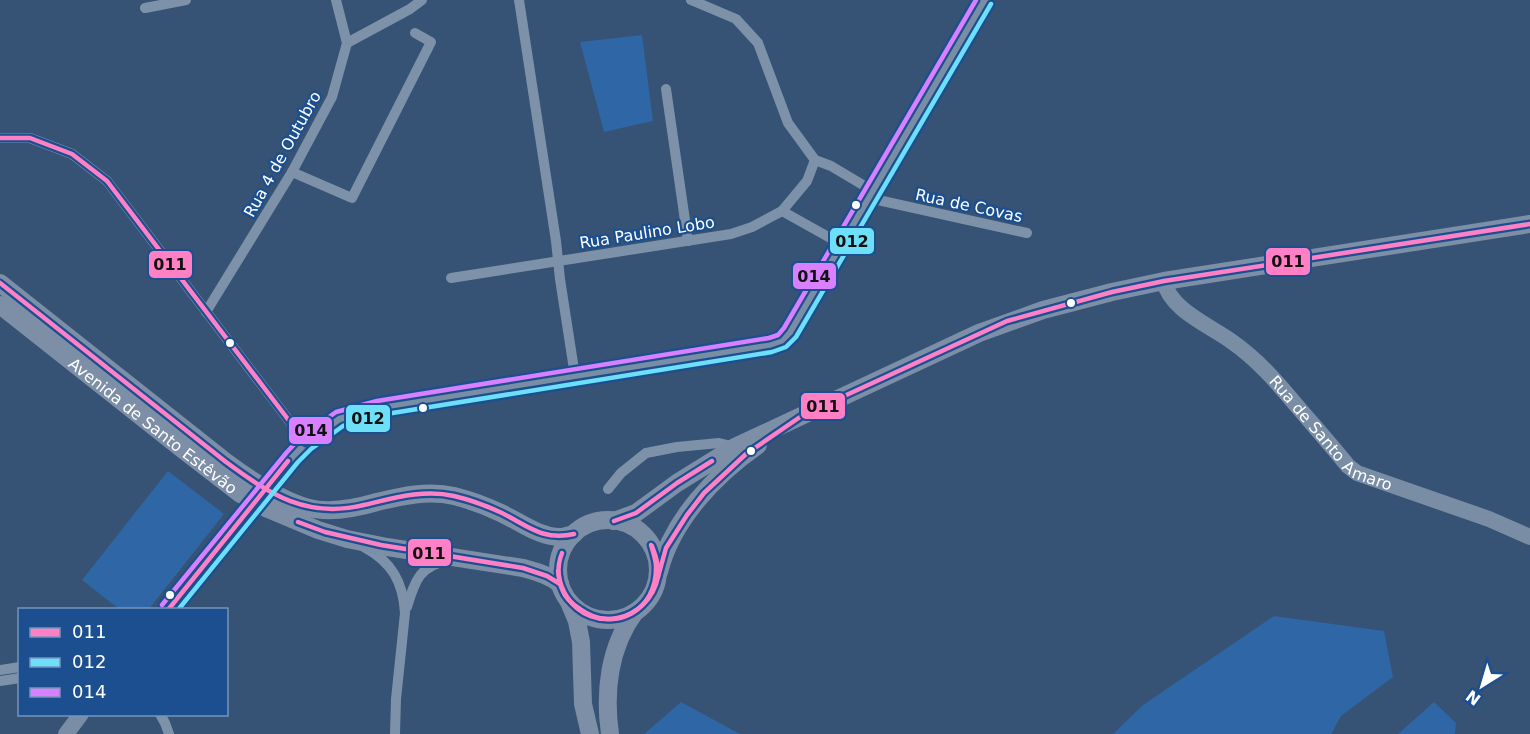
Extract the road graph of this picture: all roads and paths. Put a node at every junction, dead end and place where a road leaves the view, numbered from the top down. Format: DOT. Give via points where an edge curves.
graph roads {
  1 [pos="186,0"];
  2 [pos="336,0"];
  3 [pos="422,0"];
  4 [pos="519,0"];
  5 [pos="691,0"];
  6 [pos="985,0"];
  7 [pos="145,8"];
  8 [pos="416,33"];
  9 [pos="347,43"];
  10 [pos="666,89"];
  11 [pos="0,138"];
  12 [pos="815,160"];
  13 [pos="292,172"];
  14 [pos="871,194"];
  15 [pos="782,211"];
  16 [pos="1530,224"];
  17 [pos="1027,233"];
  18 [pos="688,242"];
  19 [pos="841,244"];
  20 [pos="558,261"];
  21 [pos="451,278"];
  22 [pos="1164,281"];
  23 [pos="0,283"];
  24 [pos="0,305"];
  25 [pos="206,312"];
  26 [pos="575,376"];
  27 [pos="803,415"];
  28 [pos="306,443"];
  29 [pos="735,447"];
  30 [pos="608,489"];
  31 [pos="614,520"];
  32 [pos="574,534"];
  33 [pos="1530,537"];
  34 [pos="347,539"];
  35 [pos="459,558"];
  36 [pos="658,577"];
  37 [pos="565,592"];
  38 [pos="169,608"];
  39 [pos="635,612"];
  40 [pos="405,613"];
  41 [pos="18,667"];
  42 [pos="0,670"];
  43 [pos="18,678"];
  44 [pos="0,681"];
  45 [pos="80,716"];
  46 [pos="161,716"];
  47 [pos="170,716"];
  48 [pos="68,733"];
  49 [pos="171,734"];
  50 [pos="395,734"];
  51 [pos="590,734"];
  52 [pos="610,734"];
  1 -- 7 [label="street"];
  2 -- 9 [label="street, Rua 4 de Outubro"];
  3 -- 9 [label="street"];
  4 -- 20 [label="street"];
  5 -- 12 [label="street" via="736,19 758,43 788,123"];
  6 -- 14 [label="main road"];
  8 -- 13 [label="street" via="431,42 352,198"];
  9 -- 13 [label="street, Rua 4 de Outubro" via="332,97"];
  10 -- 18 [label="street"];
  11 -- 25 [label="street" via="30,138 72,154 106,181"];
  12 -- 14 [label="street, Rua de Covas" via="831,165"];
  12 -- 15 [label="street, Rua Paulino Lobo" via="807,181"];
  13 -- 25 [label="street, Rua 4 de Outubro"];
  14 -- 17 [label="street, Rua de Covas" via="878,200"];
  14 -- 19 [label="main road"];
  15 -- 18 [label="street, Rua Paulino Lobo" via="731,234"];
  15 -- 19 [label="street"];
  16 -- 22 [label="main road"];
  18 -- 20 [label="street, Rua Paulino Lobo"];
  19 -- 26 [label="main road" via="790,333 782,340 771,345"];
  20 -- 21 [label="street, Rua Paulino Lobo"];
  20 -- 26 [label="street"];
  22 -- 27 [label="main road" via="1007,321"];
  22 -- 33 [label="main road, Rua de Santo Amaro" via="1172,300 1182,309 1259,364 1357,473"];
  23 -- 32 [label="main road, Avenida de Santo Estêvão" via="226,462 299,504 338,510 403,496 452,496 484,505 535,531 560,537"];
  24 -- 34 [label="main road, Avenida de Santo Estêvão" via="239,493 295,521"];
  25 -- 28 [label="street"];
  26 -- 28 [label="main road" via="378,408 340,419"];
  27 -- 29 [label="main road"];
  27 -- 36 [label="main road" via="746,454 704,493 666,548"];
  28 -- 38 [label="main road, bridge"];
  29 -- 30 [label="street" via="719,443 646,453"];
  29 -- 31 [label="main road" via="636,513"];
  31 -- 32 [label="main road" via="585,525"];
  31 -- 36 [label="main road" via="636,529 652,546"];
  32 -- 37 [label="main road" via="560,557 558,571"];
  34 -- 35 [label="main road, Avenida de Santo Estêvão"];
  34 -- 40 [label="street" via="390,567 400,584"];
  35 -- 37 [label="main road, Avenida de Santo Estêvão" via="541,573"];
  35 -- 40 [label="street" via="423,571"];
  36 -- 39 [label="main road" via="654,591"];
  37 -- 39 [label="main road" via="579,611 592,617 607,620"];
  37 -- 51 [label="main road" via="581,642 583,705"];
  39 -- 52 [label="main road" via="620,637 609,674"];
  40 -- 50 [label="street"];
  41 -- 42 [label="street"];
  43 -- 44 [label="street"];
  45 -- 48 [label="main road"];
  46 -- 49 [label="street"];
  47 -- 49 [label="street"];
}
